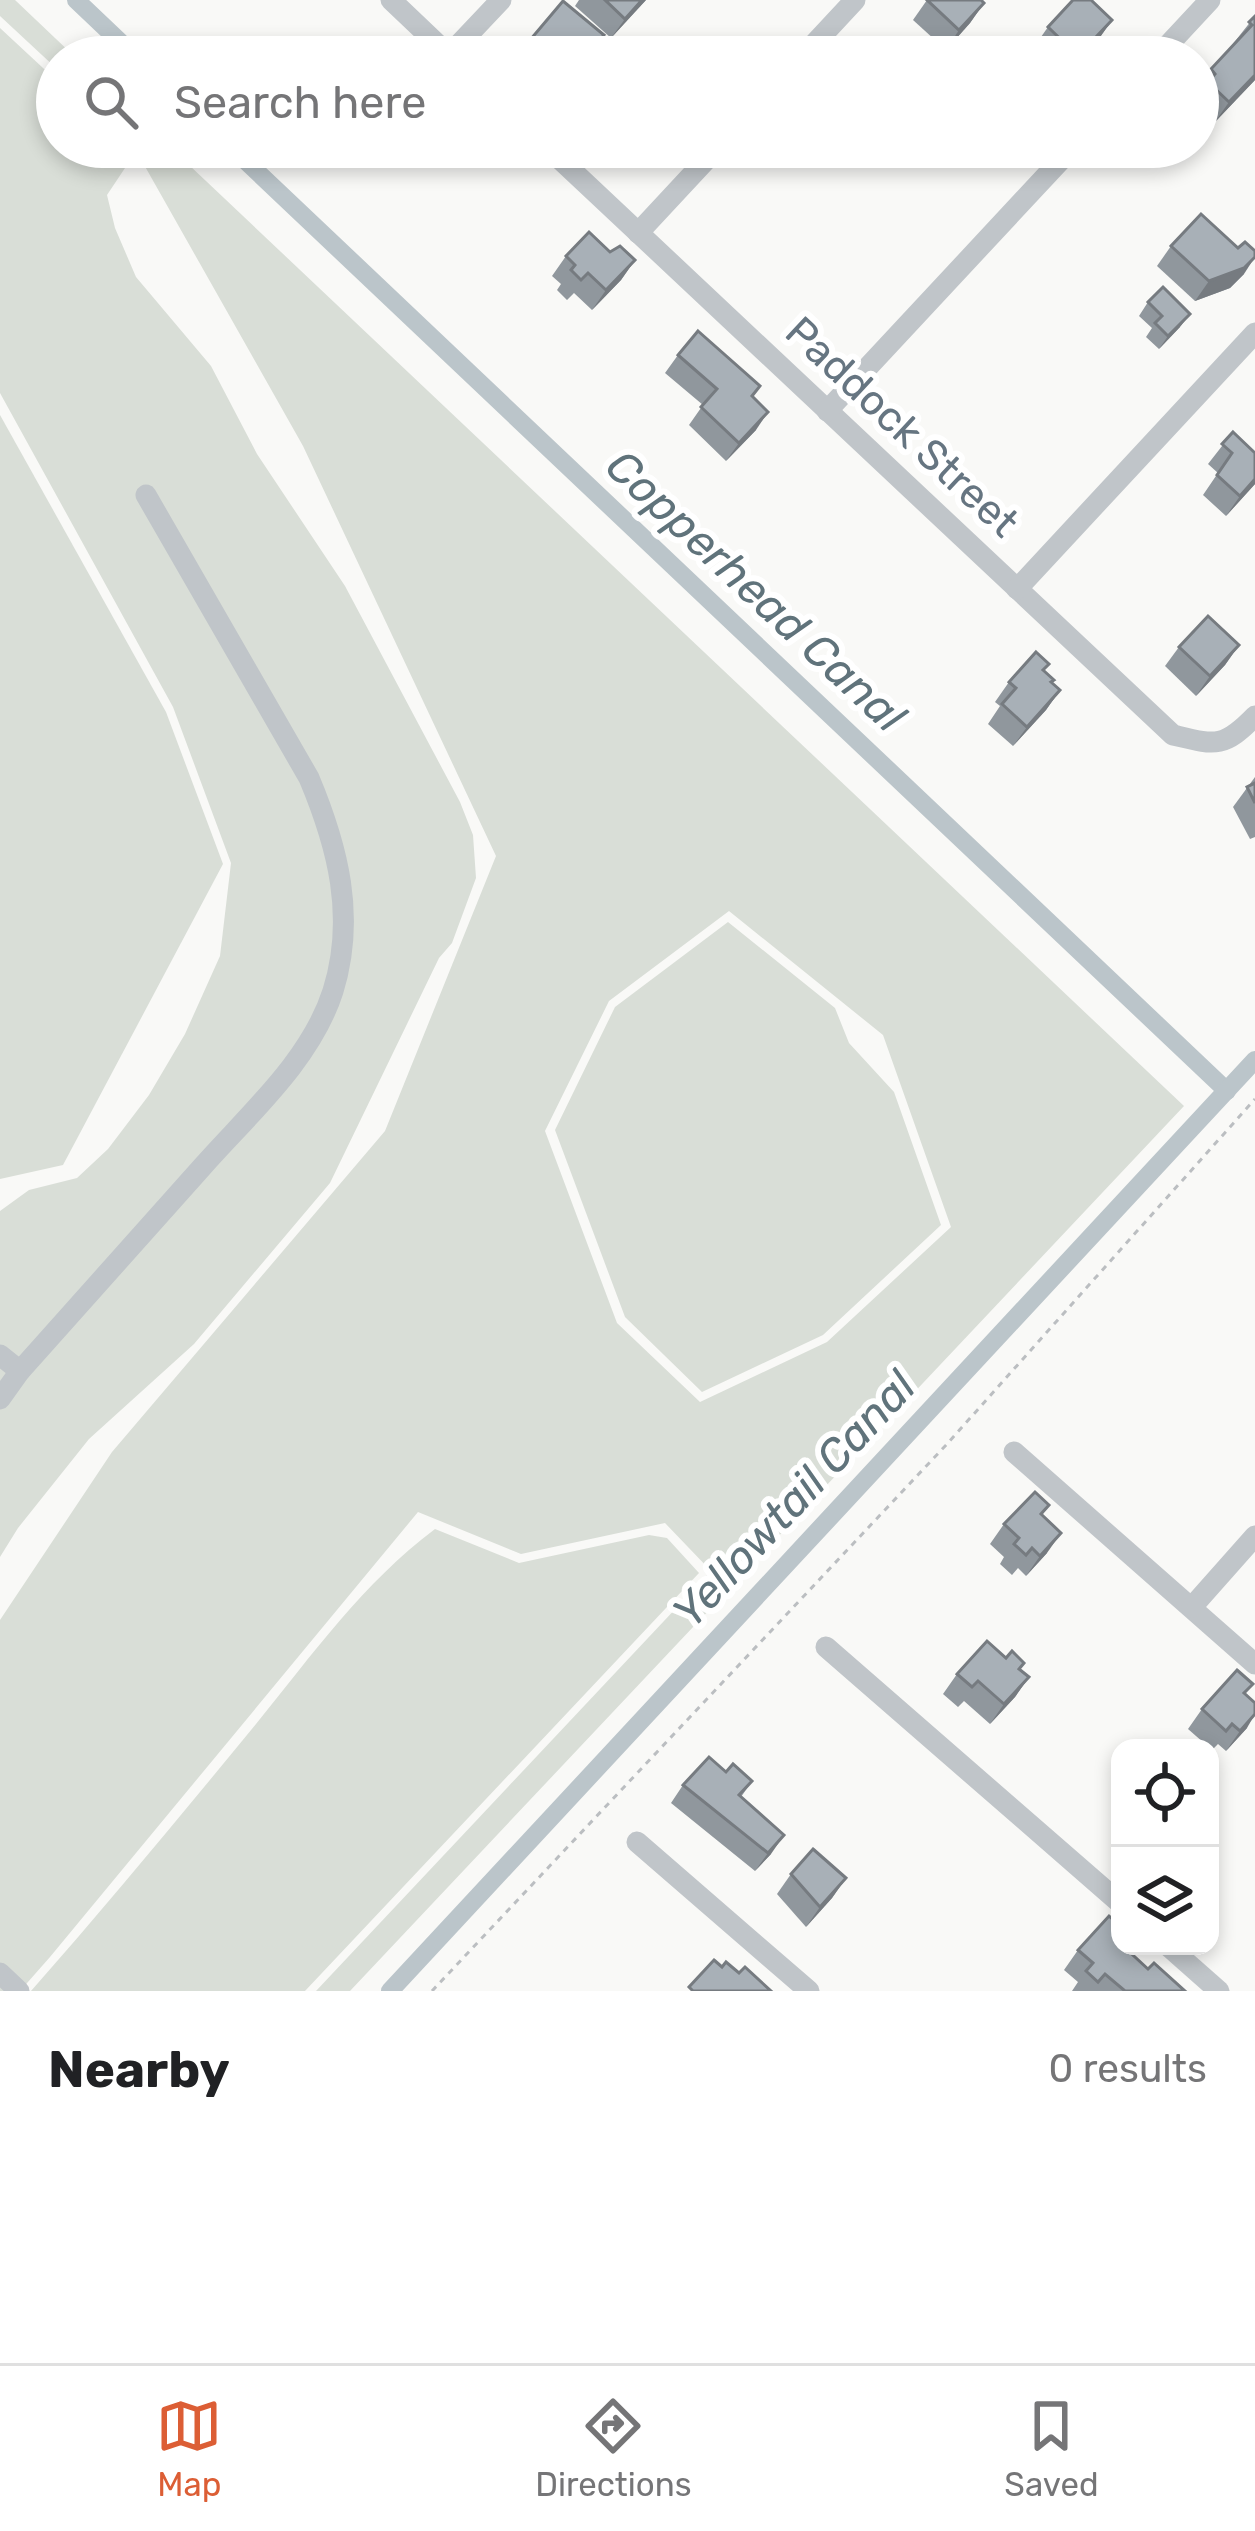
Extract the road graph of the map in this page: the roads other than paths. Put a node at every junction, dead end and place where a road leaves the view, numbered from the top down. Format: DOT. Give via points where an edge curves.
graph roads {
  1 [pos="391,0"];
  2 [pos="501,0"];
  3 [pos="855,0"];
  4 [pos="1210,0"];
  5 [pos="429,36"];
  6 [pos="468,36"];
  7 [pos="822,36"];
  8 [pos="1177,36"];
  9 [pos="569,168"];
  10 [pos="698,168"];
  11 [pos="1053,168"];
  12 [pos="638,233"];
  13 [pos="1255,333"];
  14 [pos="827,411"];
  15 [pos="146,495"];
  16 [pos="1017,589"];
  17 [pos="1255,716"];
  18 [pos="0,1355"];
  19 [pos="20,1371"];
  20 [pos="0,1400"];
  21 [pos="1014,1452"];
  22 [pos="1255,1536"];
  23 [pos="1192,1607"];
  24 [pos="826,1647"];
  25 [pos="1255,1664"];
  26 [pos="638,1842"];
  27 [pos="1111,1896"];
  28 [pos="1178,1955"];
  29 [pos="0,1973"];
  30 [pos="19,1991"];
  31 [pos="808,1991"];
  32 [pos="1220,1991"];
  1 -- 5 [label="street"];
  2 -- 6 [label="street"];
  3 -- 7 [label="street"];
  4 -- 8 [label="street"];
  9 -- 12 [label="street, Paddock Street"];
  10 -- 12 [label="street"];
  11 -- 14 [label="street"];
  12 -- 14 [label="street, Paddock Street"];
  13 -- 16 [label="street"];
  14 -- 16 [label="street, Paddock Street"];
  15 -- 19 [label="street" via="316,795 341,871 341,953 332,993 296,1061"];
  16 -- 17 [label="street, Paddock Street" via="1173,735 1214,745"];
  18 -- 19 [label="street"];
  19 -- 20 [label="street"];
  21 -- 23 [label="street"];
  22 -- 23 [label="street"];
  23 -- 25 [label="street"];
  24 -- 27 [label="street"];
  26 -- 31 [label="street"];
  28 -- 32 [label="street"];
  29 -- 30 [label="street"];
}
